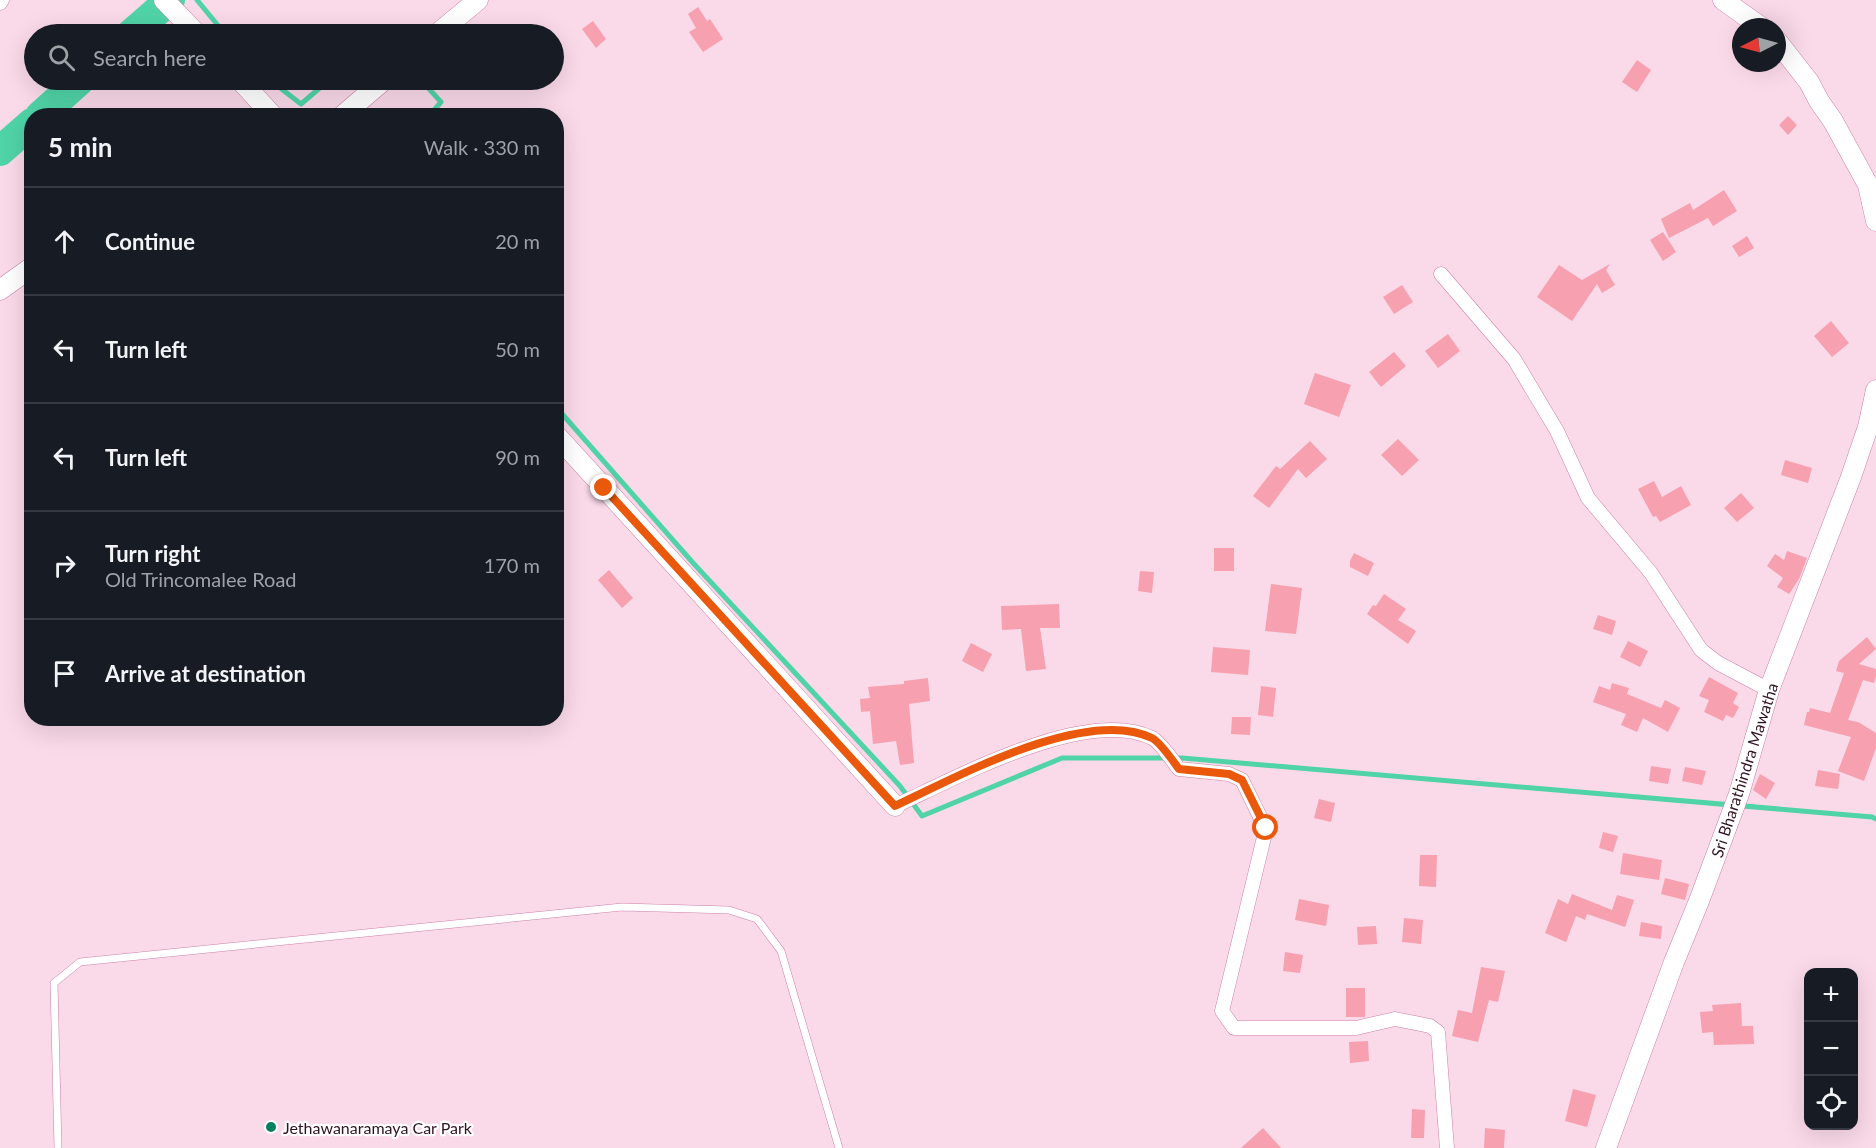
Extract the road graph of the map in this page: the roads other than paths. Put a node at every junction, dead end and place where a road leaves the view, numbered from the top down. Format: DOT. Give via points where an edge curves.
graph roads {
  1 [pos="164,0"];
  2 [pos="478,0"];
  3 [pos="1724,0"];
  4 [pos="1749,18"];
  5 [pos="187,24"];
  6 [pos="449,24"];
  7 [pos="1786,53"];
  8 [pos="249,90"];
  9 [pos="372,90"];
  10 [pos="266,108"];
  11 [pos="351,108"];
  12 [pos="1872,188"];
  13 [pos="1876,221"];
  14 [pos="24,273"];
  15 [pos="1441,274"];
  16 [pos="0,290"];
  17 [pos="1876,390"];
  18 [pos="564,444"];
  19 [pos="1769,690"];
  20 [pos="895,806"];
  21 [pos="58,1148"];
  22 [pos="839,1148"];
  23 [pos="1448,1148"];
  24 [pos="1606,1148"];
  1 -- 5 [label="main road"];
  2 -- 6 [label="main road"];
  3 -- 4 [label="main road"];
  7 -- 12 [label="main road" via="1809,82"];
  8 -- 10 [label="main road"];
  9 -- 11 [label="main road"];
  12 -- 13 [label="main road"];
  14 -- 16 [label="main road"];
  15 -- 19 [label="street" via="1514,359 1557,431 1588,498 1650,573 1701,650"];
  17 -- 19 [label="main road, Sri Bharathindra Mawatha" via="1851,477"];
  18 -- 20 [label="main road"];
  19 -- 24 [label="main road, Sri Bharathindra Mawatha" via="1739,794"];
  20 -- 23 [label="street" via="1016,750 1087,731 1121,729 1154,738 1179,769 1229,774 1242,780 1266,828 1222,1011 1234,1028 1356,1028 1395,1019 1430,1026 1438,1032"];
  21 -- 22 [label="lane" via="54,983 80,962 622,907 729,910 757,919 781,951"];
}
